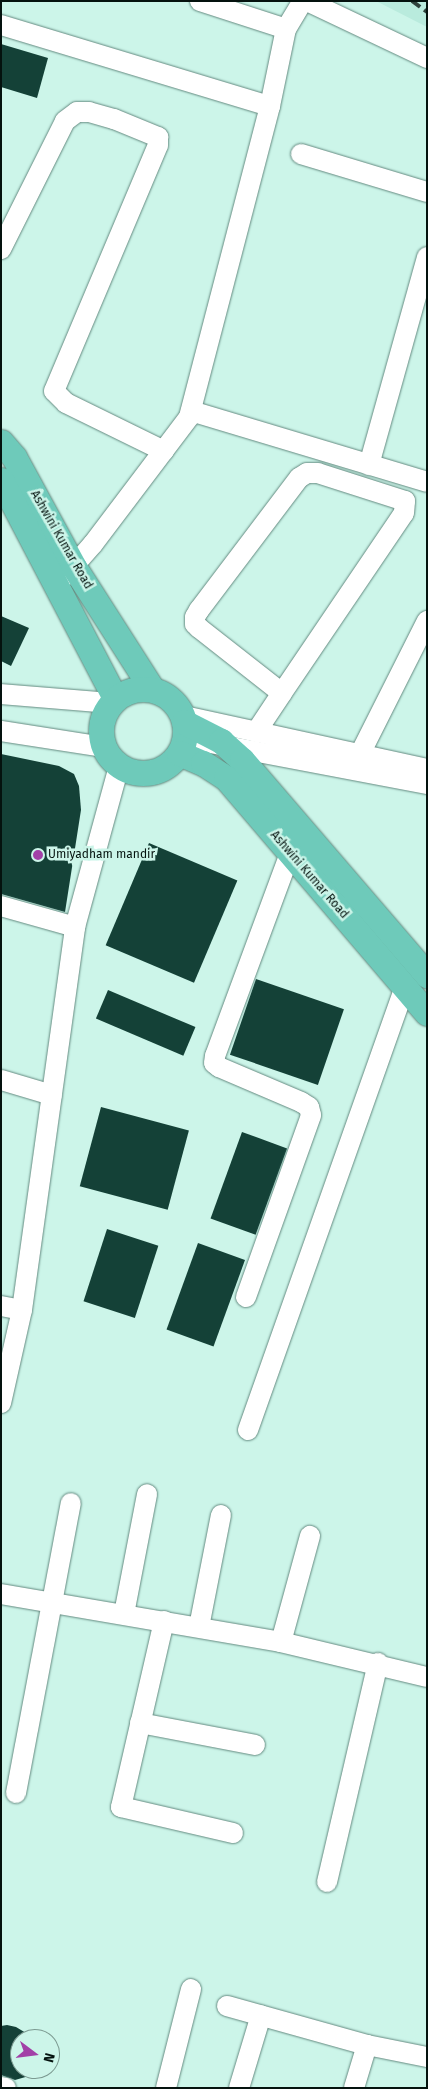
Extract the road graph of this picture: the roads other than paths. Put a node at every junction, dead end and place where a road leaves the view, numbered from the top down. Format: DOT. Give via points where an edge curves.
graph roads {
  1 [pos="200,1"];
  2 [pos="303,1"];
  3 [pos="306,1"];
  4 [pos="1,25"];
  5 [pos="286,28"];
  6 [pos="427,58"];
  7 [pos="270,106"];
  8 [pos="301,154"];
  9 [pos="427,192"];
  10 [pos="1,249"];
  11 [pos="427,257"];
  12 [pos="191,411"];
  13 [pos="1,442"];
  14 [pos="164,452"];
  15 [pos="370,465"];
  16 [pos="1,480"];
  17 [pos="427,482"];
  18 [pos="74,567"];
  19 [pos="56,585"];
  20 [pos="427,621"];
  21 [pos="152,689"];
  22 [pos="282,693"];
  23 [pos="1,694"];
  24 [pos="113,701"];
  25 [pos="1,731"];
  26 [pos="182,732"];
  27 [pos="256,732"];
  28 [pos="226,744"];
  29 [pos="103,747"];
  30 [pos="360,754"];
  31 [pos="119,766"];
  32 [pos="427,769"];
  33 [pos="427,784"];
  34 [pos="290,853"];
  35 [pos="1,906"];
  36 [pos="75,927"];
  37 [pos="427,975"];
  38 [pos="405,987"];
  39 [pos="427,1013"];
  40 [pos="1,1080"];
  41 [pos="52,1094"];
  42 [pos="246,1297"];
  43 [pos="1,1306"];
  44 [pos="22,1310"];
  45 [pos="1,1403"];
  46 [pos="248,1430"];
  47 [pos="147,1494"];
  48 [pos="71,1503"];
  49 [pos="221,1515"];
  50 [pos="310,1536"];
  51 [pos="1,1594"];
  52 [pos="52,1602"];
  53 [pos="124,1614"];
  54 [pos="164,1621"];
  55 [pos="199,1627"];
  56 [pos="281,1642"];
  57 [pos="378,1664"];
  58 [pos="427,1677"];
  59 [pos="140,1723"];
  60 [pos="255,1745"];
  61 [pos="16,1793"];
  62 [pos="233,1833"];
  63 [pos="327,1882"];
  64 [pos="191,1989"];
  65 [pos="227,2006"];
  66 [pos="261,2015"];
  67 [pos="367,2044"];
  68 [pos="427,2058"];
  69 [pos="1,2087"];
  70 [pos="6,2088"];
  71 [pos="166,2088"];
  72 [pos="239,2088"];
  73 [pos="354,2088"];
  1 -- 5 [label="street"];
  2 -- 5 [label="street"];
  3 -- 6 [label="street"];
  4 -- 7 [label="street"];
  5 -- 7 [label="street"];
  7 -- 12 [label="street"];
  8 -- 9 [label="street"];
  10 -- 14 [label="street" via="65,121 77,112 114,119 158,137 158,145 54,391 66,403"];
  11 -- 15 [label="street"];
  12 -- 14 [label="street" via="188,421"];
  12 -- 15 [label="street"];
  13 -- 18 [label="main road, Ashwini Kumar Road" via="14,457"];
  14 -- 18 [label="street"];
  15 -- 17 [label="street"];
  16 -- 19 [label="main road, Ashwini Kumar Road"];
  18 -- 19 [label="street"];
  18 -- 21 [label="main road, Ashwini Kumar Road"];
  19 -- 24 [label="main road, Ashwini Kumar Road"];
  20 -- 30 [label="street"];
  21 -- 24 [label="main road" via="129,690"];
  21 -- 26 [label="main road" via="173,701"];
  22 -- 22 [label="street" via="404,513 405,501 318,473 307,473 299,478 199,610 195,624"];
  22 -- 27 [label="street"];
  23 -- 24 [label="street"];
  24 -- 29 [label="main road" via="100,724"];
  25 -- 29 [label="street"];
  26 -- 27 [label="street"];
  26 -- 28 [label="main road, Ashwini Kumar Road"];
  26 -- 31 [label="main road" via="170,764 152,772 132,772"];
  26 -- 34 [label="main road, Ashwini Kumar Road" via="203,763 226,778"];
  27 -- 30 [label="street"];
  28 -- 33 [label="street"];
  28 -- 37 [label="main road, Ashwini Kumar Road"];
  29 -- 31 [label="main road"];
  30 -- 32 [label="street"];
  31 -- 36 [label="street"];
  34 -- 38 [label="main road, Ashwini Kumar Road"];
  34 -- 42 [label="street" via="214,1064 302,1102 309,1107 311,1116"];
  35 -- 36 [label="street"];
  36 -- 41 [label="street"];
  38 -- 39 [label="main road, Ashwini Kumar Road"];
  38 -- 46 [label="street"];
  40 -- 41 [label="street"];
  41 -- 44 [label="street"];
  43 -- 44 [label="street"];
  44 -- 45 [label="street"];
  47 -- 53 [label="street"];
  48 -- 52 [label="street"];
  49 -- 55 [label="street"];
  50 -- 56 [label="street"];
  51 -- 52 [label="street"];
  52 -- 53 [label="street"];
  52 -- 61 [label="street"];
  53 -- 54 [label="street"];
  54 -- 55 [label="street"];
  54 -- 59 [label="street"];
  55 -- 56 [label="street"];
  56 -- 57 [label="street"];
  57 -- 58 [label="street"];
  57 -- 63 [label="street"];
  59 -- 60 [label="street"];
  59 -- 62 [label="street" via="122,1809"];
  64 -- 71 [label="street"];
  65 -- 66 [label="street"];
  66 -- 67 [label="street"];
  66 -- 72 [label="street"];
  67 -- 68 [label="street"];
  67 -- 73 [label="street"];
  69 -- 70 [label="street"];
}
